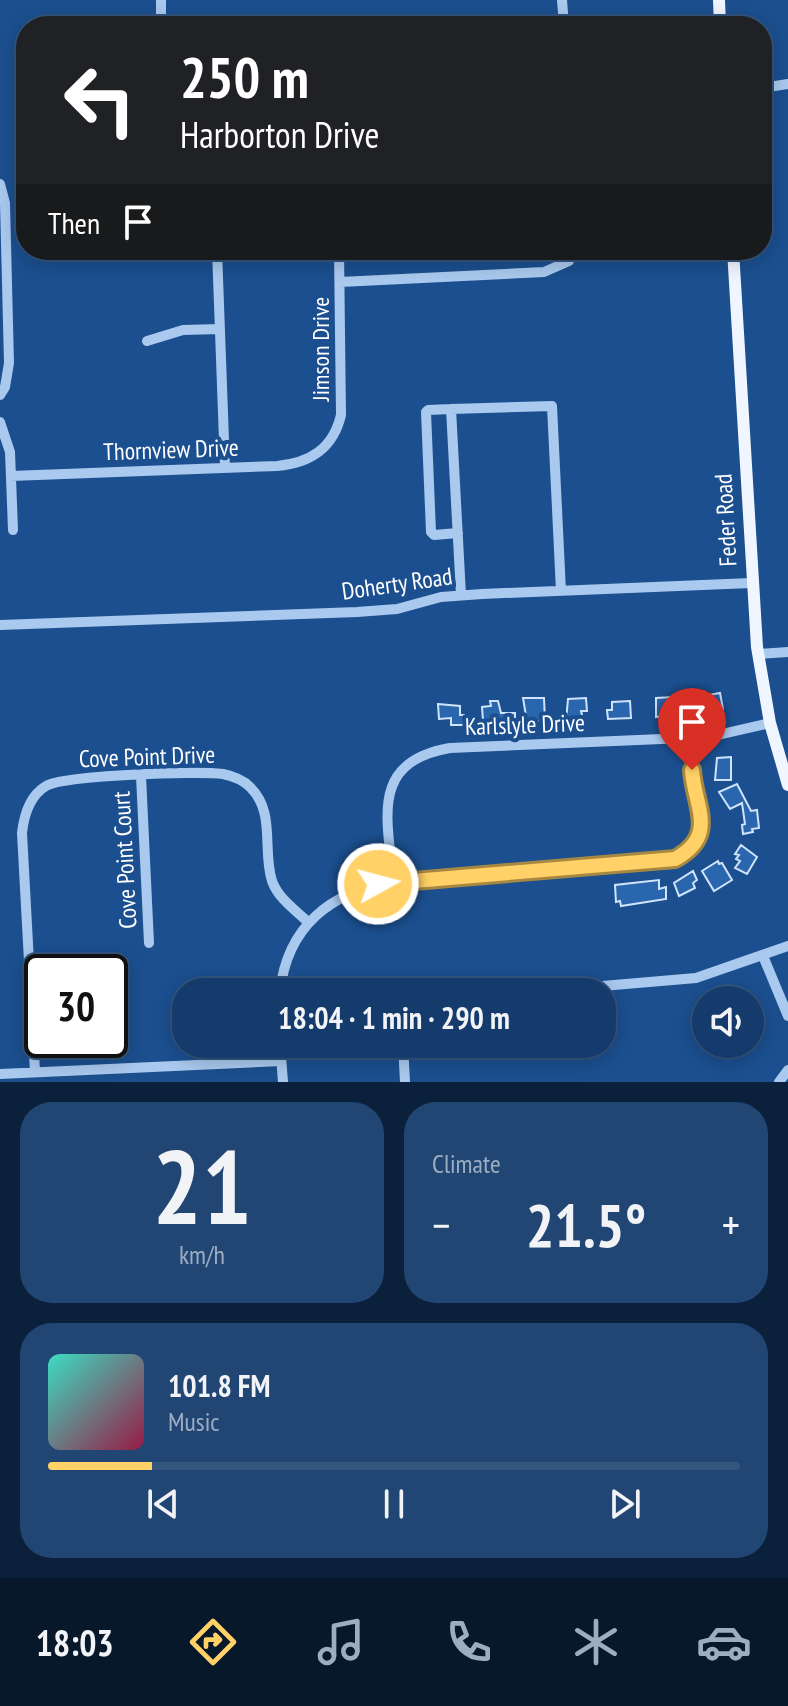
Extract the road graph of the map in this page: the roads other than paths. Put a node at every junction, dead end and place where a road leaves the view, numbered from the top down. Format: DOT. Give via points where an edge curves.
graph roads {
  1 [pos="0,184"];
  2 [pos="217,260"];
  3 [pos="339,260"];
  4 [pos="734,260"];
  5 [pos="569,261"];
  6 [pos="340,282"];
  7 [pos="219,329"];
  8 [pos="147,341"];
  9 [pos="0,395"];
  10 [pos="451,409"];
  11 [pos="0,422"];
  12 [pos="327,445"];
  13 [pos="225,468"];
  14 [pos="11,476"];
  15 [pos="13,530"];
  16 [pos="458,533"];
  17 [pos="751,583"];
  18 [pos="561,591"];
  19 [pos="461,595"];
  20 [pos="0,625"];
  21 [pos="788,652"];
  22 [pos="758,654"];
  23 [pos="770,723"];
  24 [pos="692,738"];
  25 [pos="141,776"];
  26 [pos="788,785"];
  27 [pos="393,881"];
  28 [pos="308,922"];
  29 [pos="149,943"];
  30 [pos="788,946"];
  31 [pos="763,956"];
  32 [pos="283,978"];
  33 [pos="616,985"];
  34 [pos="788,1016"];
  35 [pos="281,1058"];
  36 [pos="404,1058"];
  37 [pos="281,1061"];
  38 [pos="788,1070"];
  39 [pos="35,1072"];
  40 [pos="0,1074"];
  41 [pos="283,1082"];
  42 [pos="405,1082"];
  43 [pos="779,1082"];
  1 -- 9 [label="street" via="5,203 9,363"];
  2 -- 7 [label="street"];
  3 -- 6 [label="street, Jimson Drive"];
  4 -- 17 [label="main road, Feder Road"];
  5 -- 6 [label="street" via="544,272"];
  6 -- 12 [label="street, Jimson Drive" via="342,403 339,425"];
  7 -- 8 [label="street" via="183,330"];
  7 -- 13 [label="street"];
  10 -- 16 [label="street"];
  10 -- 16 [label="street" via="426,412 430,517 432,534"];
  10 -- 18 [label="street" via="552,406"];
  11 -- 14 [label="street" via="8,439"];
  12 -- 13 [label="street, Thornview Drive" via="313,458 294,464"];
  13 -- 14 [label="street, Thornview Drive"];
  14 -- 15 [label="street"];
  16 -- 19 [label="street"];
  17 -- 18 [label="street, Doherty Road"];
  17 -- 22 [label="main road, Feder Road"];
  18 -- 19 [label="street, Doherty Road"];
  19 -- 20 [label="street, Doherty Road" via="357,612"];
  21 -- 22 [label="street"];
  22 -- 23 [label="main road, Feder Road"];
  23 -- 24 [label="street, Karlslyle Drive"];
  23 -- 26 [label="main road, Feder Road"];
  24 -- 27 [label="street, Karlslyle Drive" via="450,748 418,756 396,775 388,799"];
  24 -- 27 [label="street" via="693,782 703,820 697,839 675,859"];
  25 -- 28 [label="street, Cove Point Drive" via="214,773 249,786 263,807 273,881"];
  25 -- 29 [label="street, Cove Point Court"];
  25 -- 39 [label="street, Cove Point Drive" via="62,780 44,787 28,806 22,833"];
  27 -- 28 [label="street" via="340,897"];
  28 -- 32 [label="street"];
  30 -- 31 [label="street"];
  31 -- 33 [label="street" via="696,978"];
  31 -- 34 [label="street"];
  35 -- 37 [label="street"];
  36 -- 42 [label="street"];
  37 -- 39 [label="street"];
  37 -- 41 [label="street"];
  38 -- 43 [label="street"];
  39 -- 40 [label="street"];
}
